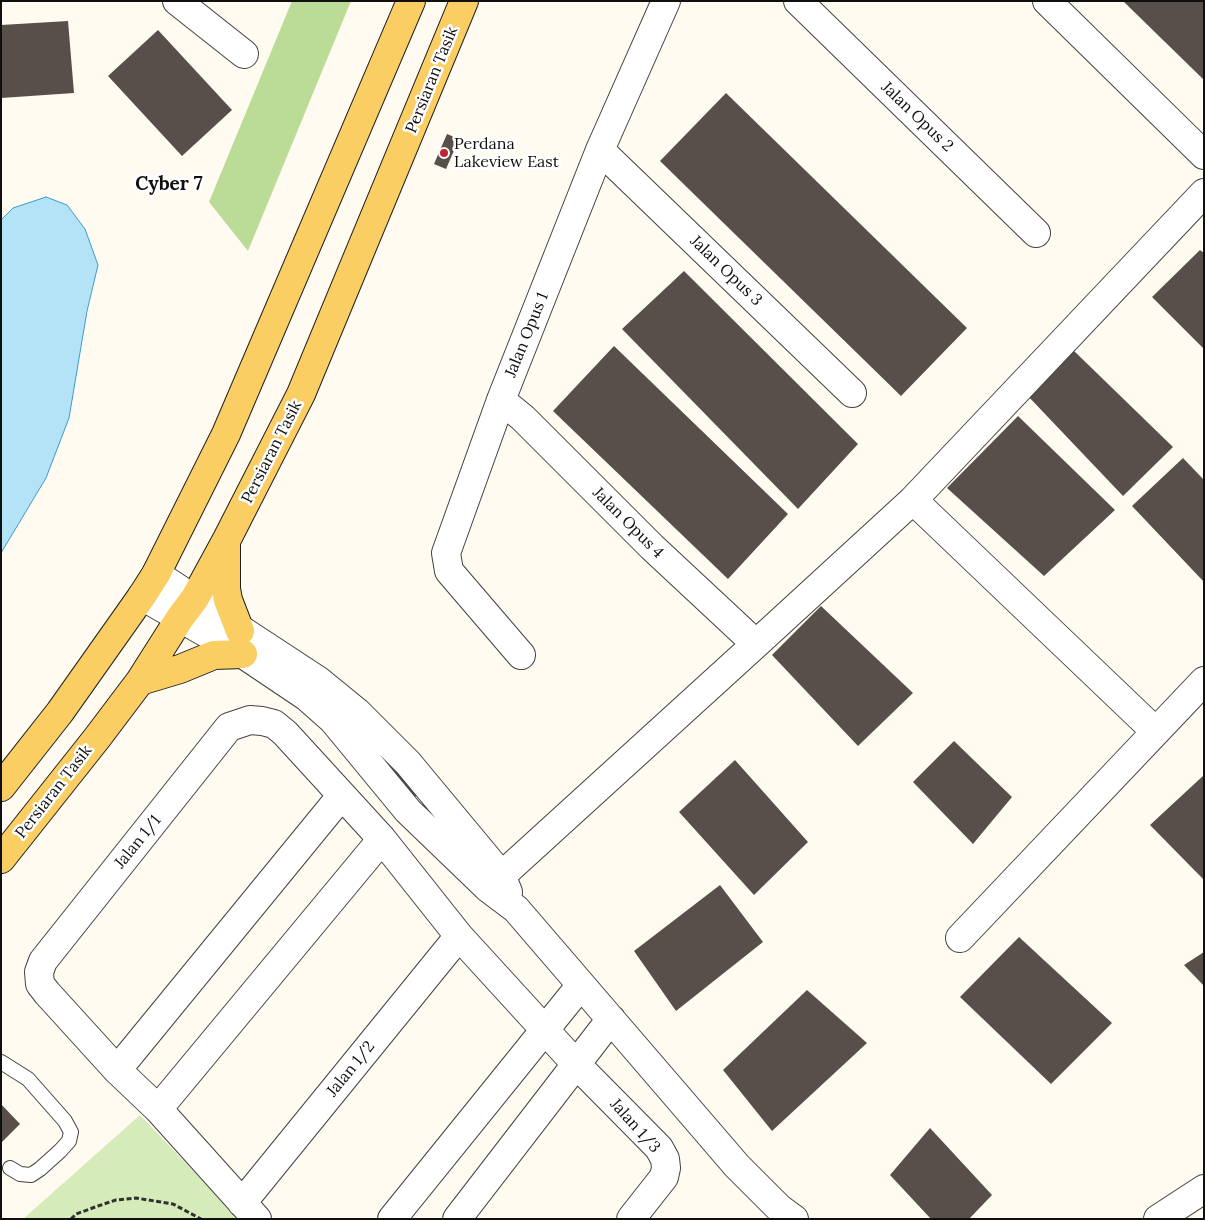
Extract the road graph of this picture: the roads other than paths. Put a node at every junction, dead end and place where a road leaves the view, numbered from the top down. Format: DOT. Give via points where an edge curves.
graph roads {
  1 [pos="176,1"];
  2 [pos="411,1"];
  3 [pos="464,1"];
  4 [pos="666,1"];
  5 [pos="798,1"];
  6 [pos="1047,1"];
  7 [pos="244,54"];
  8 [pos="600,150"];
  9 [pos="1204,155"];
  10 [pos="1204,193"];
  11 [pos="1036,233"];
  12 [pos="852,393"];
  13 [pos="501,400"];
  14 [pos="913,500"];
  15 [pos="226,541"];
  16 [pos="149,585"];
  17 [pos="187,608"];
  18 [pos="241,642"];
  19 [pos="756,644"];
  20 [pos="521,655"];
  21 [pos="140,681"];
  22 [pos="1204,681"];
  23 [pos="1155,731"];
  24 [pos="1,788"];
  25 [pos="342,796"];
  26 [pos="382,839"];
  27 [pos="1,859"];
  28 [pos="495,881"];
  29 [pos="459,936"];
  30 [pos="960,938"];
  31 [pos="582,985"];
  32 [pos="611,1019"];
  33 [pos="545,1029"];
  34 [pos="1,1062"];
  35 [pos="576,1064"];
  36 [pos="117,1070"];
  37 [pos="158,1109"];
  38 [pos="10,1168"];
  39 [pos="1204,1190"];
  40 [pos="250,1211"];
  41 [pos="392,1219"];
  42 [pos="457,1219"];
  43 [pos="631,1219"];
  44 [pos="794,1219"];
  45 [pos="1158,1219"];
  1 -- 7 [label="street"];
  2 -- 16 [label="main road" via="226,434"];
  3 -- 15 [label="main road, Persiaran Tasik" via="301,394"];
  4 -- 8 [label="street, Jalan Opus 1"];
  5 -- 11 [label="street, Jalan Opus 2"];
  6 -- 9 [label="street"];
  8 -- 12 [label="street, Jalan Opus 3"];
  8 -- 13 [label="street, Jalan Opus 1"];
  10 -- 14 [label="street"];
  13 -- 19 [label="street, Jalan Opus 4" via="523,418 652,548"];
  13 -- 20 [label="street, Jalan Opus 1" via="446,553 449,571"];
  14 -- 19 [label="street"];
  14 -- 23 [label="street"];
  15 -- 17 [label="main road, Persiaran Tasik"];
  15 -- 18 [label="main road" via="226,589"];
  16 -- 17 [label="street"];
  16 -- 24 [label="main road" via="60,712"];
  17 -- 18 [label="street"];
  17 -- 21 [label="main road, Persiaran Tasik"];
  18 -- 21 [label="main road" via="180,669"];
  18 -- 28 [label="street" via="313,689 357,712 408,763 450,833"];
  19 -- 28 [label="street"];
  21 -- 27 [label="main road, Persiaran Tasik"];
  22 -- 23 [label="street"];
  23 -- 30 [label="street"];
  25 -- 26 [label="street, Jalan 1/3"];
  25 -- 36 [label="street"];
  25 -- 36 [label="street, Jalan 1/1" via="285,732 274,724 250,720 230,727 43,961 39,972 40,984 47,993"];
  26 -- 29 [label="street, Jalan 1/3"];
  26 -- 37 [label="street"];
  28 -- 31 [label="street" via="516,910"];
  29 -- 33 [label="street, Jalan 1/3"];
  29 -- 40 [label="street, Jalan 1/2"];
  31 -- 32 [label="street"];
  31 -- 33 [label="street"];
  32 -- 35 [label="street"];
  32 -- 44 [label="street" via="737,1166"];
  33 -- 35 [label="street, Jalan 1/3"];
  33 -- 41 [label="street"];
  34 -- 38 [label="lane" via="28,1079 66,1121 71,1132 69,1141 60,1151 31,1175 20,1174"];
  35 -- 42 [label="street"];
  35 -- 43 [label="street, Jalan 1/3" via="650,1137 665,1159 664,1177"];
  36 -- 37 [label="street"];
  37 -- 40 [label="street"];
  39 -- 45 [label="street"];
}
